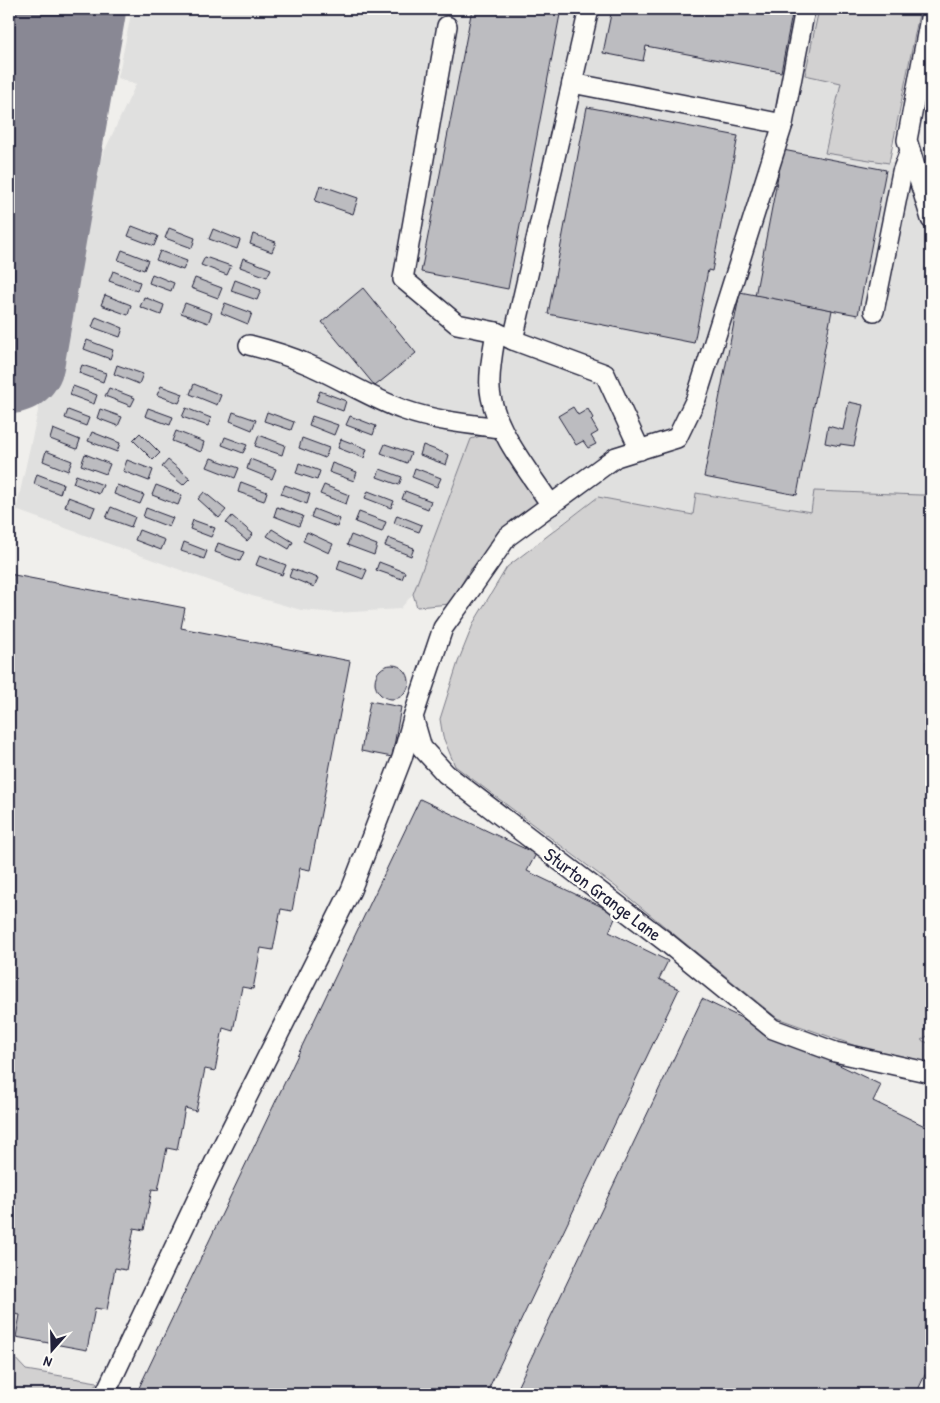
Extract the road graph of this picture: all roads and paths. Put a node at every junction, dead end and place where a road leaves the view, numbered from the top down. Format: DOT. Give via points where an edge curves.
graph roads {
  1 [pos="589,9"];
  2 [pos="805,9"];
  3 [pos="931,13"];
  4 [pos="447,26"];
  5 [pos="572,83"];
  6 [pos="783,124"];
  7 [pos="910,151"];
  8 [pos="931,219"];
  9 [pos="874,312"];
  10 [pos="496,332"];
  11 [pos="513,340"];
  12 [pos="250,345"];
  13 [pos="501,428"];
  14 [pos="640,450"];
  15 [pos="551,505"];
  16 [pos="413,717"];
  17 [pos="931,1073"];
  18 [pos="105,1394"];
  1 -- 5 [label="lane"];
  2 -- 6 [label="lane"];
  3 -- 7 [label="lane" via="907,140"];
  4 -- 10 [label="lane" via="403,279 456,324"];
  5 -- 6 [label="lane"];
  5 -- 11 [label="lane"];
  6 -- 14 [label="lane" via="696,399 677,438"];
  7 -- 8 [label="lane"];
  7 -- 9 [label="lane" via="902,172"];
  10 -- 11 [label="lane"];
  10 -- 13 [label="lane" via="490,395"];
  11 -- 14 [label="lane" via="605,374"];
  12 -- 13 [label="lane" via="307,364 402,410"];
  13 -- 15 [label="lane"];
  14 -- 15 [label="lane" via="616,457"];
  15 -- 16 [label="lane" via="507,537 444,628"];
  16 -- 17 [label="lane, Sturton Grange Lane" via="422,748 446,774 666,942 773,1029 836,1052"];
  16 -- 18 [label="lane" via="402,758 351,890 218,1155"];
}
